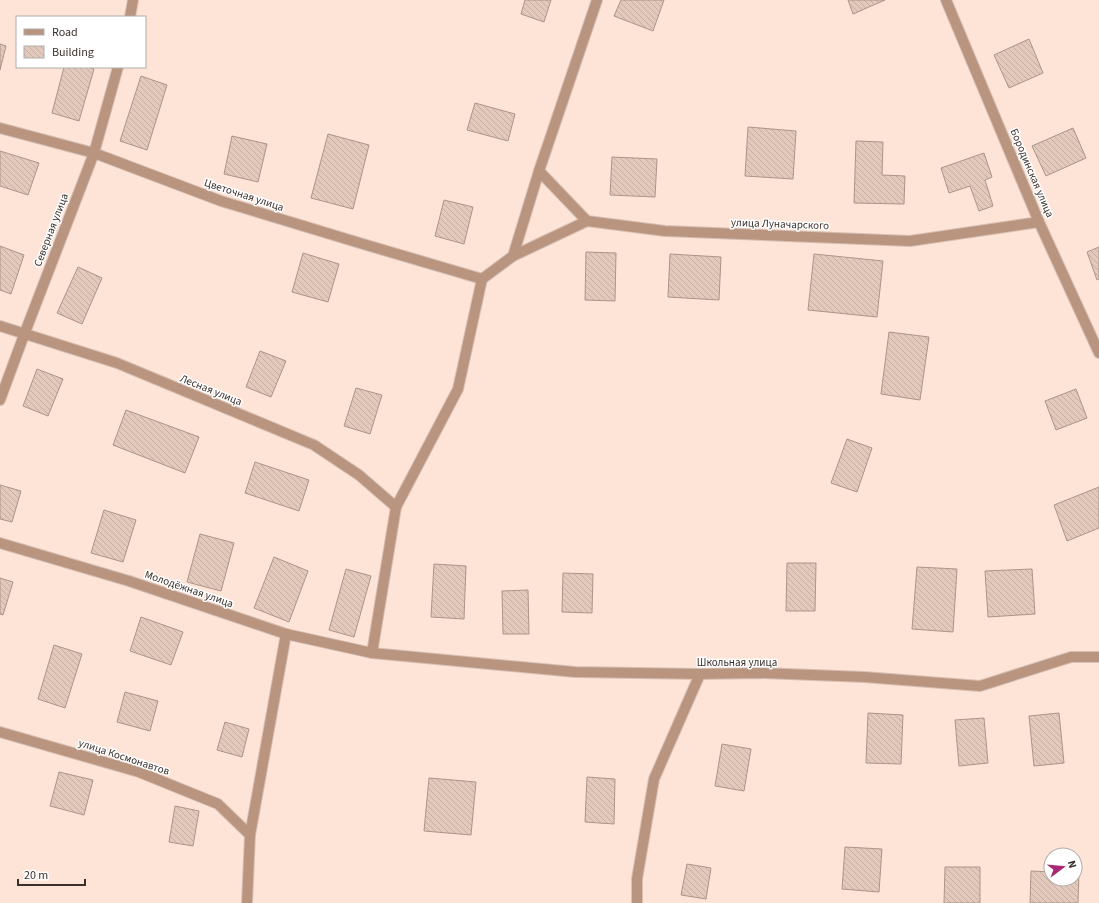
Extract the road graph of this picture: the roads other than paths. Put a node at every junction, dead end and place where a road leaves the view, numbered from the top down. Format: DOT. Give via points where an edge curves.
graph roads {
  1 [pos="133,0"];
  2 [pos="597,0"];
  3 [pos="946,0"];
  4 [pos="130,16"];
  5 [pos="118,68"];
  6 [pos="0,128"];
  7 [pos="94,153"];
  8 [pos="539,171"];
  9 [pos="587,221"];
  10 [pos="1039,222"];
  11 [pos="513,256"];
  12 [pos="482,278"];
  13 [pos="0,326"];
  14 [pos="24,335"];
  15 [pos="1099,353"];
  16 [pos="0,400"];
  17 [pos="396,507"];
  18 [pos="0,543"];
  19 [pos="286,634"];
  20 [pos="372,653"];
  21 [pos="1099,657"];
  22 [pos="700,674"];
  23 [pos="0,732"];
  24 [pos="250,836"];
  25 [pos="246,903"];
  26 [pos="637,903"];
  1 -- 4 [label="street"];
  2 -- 8 [label="street"];
  3 -- 10 [label="street, Бородинская улица"];
  5 -- 7 [label="street, Северная улица"];
  6 -- 7 [label="street, Цветочная улица"];
  7 -- 12 [label="street, Цветочная улица" via="221,202"];
  7 -- 14 [label="street, Северная улица"];
  8 -- 9 [label="street"];
  8 -- 11 [label="street"];
  9 -- 10 [label="street, улица Луначарского" via="665,231 910,241"];
  9 -- 11 [label="street"];
  10 -- 15 [label="street, Бородинская улица"];
  11 -- 12 [label="street"];
  12 -- 17 [label="street" via="458,389"];
  13 -- 14 [label="street, Лесная улица"];
  14 -- 16 [label="street, Северная улица"];
  14 -- 17 [label="street, Лесная улица" via="117,363 314,445 359,474"];
  17 -- 20 [label="street"];
  18 -- 19 [label="street, Молодёжная улица" via="129,581"];
  19 -- 20 [label="street, Молодёжная улица"];
  19 -- 24 [label="street"];
  20 -- 22 [label="street, Школьная улица" via="575,672"];
  21 -- 22 [label="street, Школьная улица" via="1071,657 980,686 759,673"];
  22 -- 26 [label="street" via="654,779 637,878"];
  23 -- 24 [label="street, улица Космонавтов" via="139,772 218,804"];
  24 -- 25 [label="street"];
}
